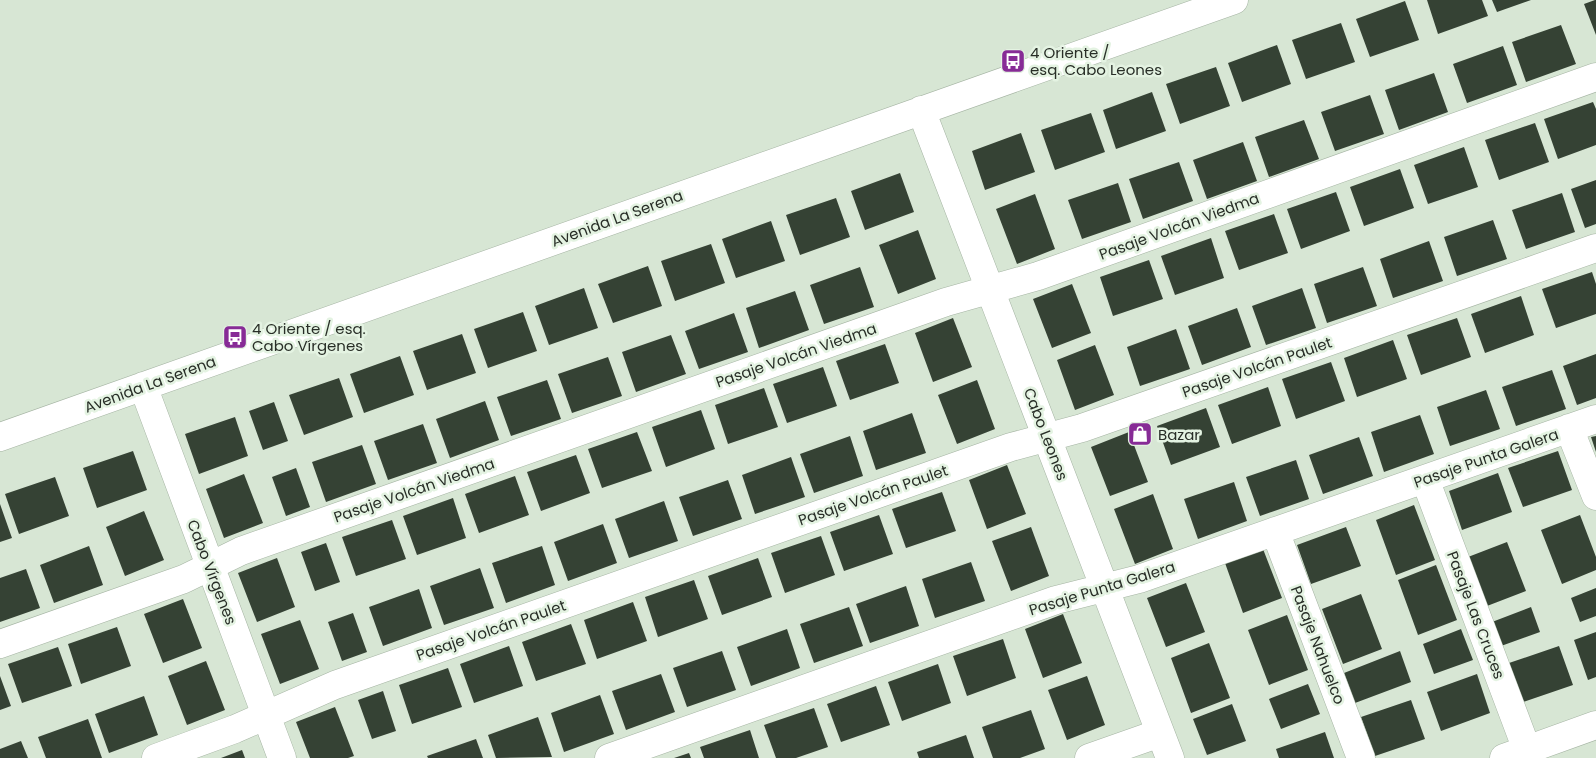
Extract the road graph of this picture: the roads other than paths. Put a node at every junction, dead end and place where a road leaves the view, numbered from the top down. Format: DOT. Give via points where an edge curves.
graph roads {
  1 [pos="1234,0"];
  2 [pos="1596,77"];
  3 [pos="921,110"];
  4 [pos="1596,248"];
  5 [pos="990,290"];
  6 [pos="143,386"];
  7 [pos="1596,419"];
  8 [pos="1569,428"];
  9 [pos="0,438"];
  10 [pos="1047,438"];
  11 [pos="1425,479"];
  12 [pos="1596,496"];
  13 [pos="1275,532"];
  14 [pos="210,566"];
  15 [pos="1104,588"];
  16 [pos="0,644"];
  17 [pos="266,715"];
  18 [pos="1596,725"];
  19 [pos="1160,733"];
  20 [pos="1515,754"];
  21 [pos="156,758"];
  22 [pos="282,758"];
  23 [pos="609,758"];
  24 [pos="1089,758"];
  25 [pos="1170,758"];
  26 [pos="1361,758"];
  1 -- 3 [label="street, Avenida La Serena"];
  2 -- 5 [label="street, Pasaje Volcán Viedma" via="1038,276"];
  3 -- 5 [label="street, Cabo Leones"];
  3 -- 6 [label="street, Avenida La Serena"];
  4 -- 10 [label="street, Pasaje Volcán Paulet"];
  5 -- 10 [label="street, Cabo Leones"];
  5 -- 14 [label="street, Pasaje Volcán Viedma" via="946,302 241,551"];
  6 -- 9 [label="street, Avenida La Serena"];
  6 -- 14 [label="street, Cabo Vírgenes"];
  7 -- 8 [label="street, Pasaje Punta Galera"];
  8 -- 11 [label="street, Pasaje Punta Galera"];
  8 -- 12 [label="street"];
  10 -- 15 [label="street, Cabo Leones"];
  10 -- 17 [label="street, Pasaje Volcán Paulet" via="1011,446 335,685"];
  11 -- 13 [label="street, Pasaje Punta Galera"];
  11 -- 20 [label="street, Pasaje Las Cruces"];
  13 -- 15 [label="street, Pasaje Punta Galera"];
  13 -- 26 [label="street, Pasaje Nahuelco"];
  14 -- 16 [label="street, Pasaje Volcán Viedma" via="184,579"];
  14 -- 17 [label="street, Cabo Vírgenes"];
  15 -- 19 [label="street, Cabo Leones"];
  15 -- 23 [label="street, Pasaje Punta Galera" via="1056,600"];
  17 -- 21 [label="street, Pasaje Volcán Paulet"];
  17 -- 22 [label="street, Cabo Vírgenes"];
  18 -- 20 [label="street"];
  19 -- 24 [label="street"];
  19 -- 25 [label="street, Cabo Leones"];
}
